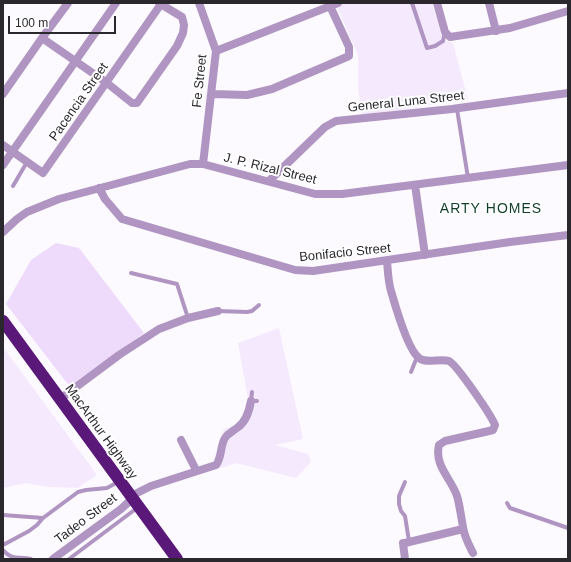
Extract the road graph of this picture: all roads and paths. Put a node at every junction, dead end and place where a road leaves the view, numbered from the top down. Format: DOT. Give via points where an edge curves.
graph roads {
  1 [pos="68,3"];
  2 [pos="116,3"];
  3 [pos="199,3"];
  4 [pos="412,3"];
  5 [pos="437,3"];
  6 [pos="489,3"];
  7 [pos="160,4"];
  8 [pos="334,4"];
  9 [pos="568,11"];
  10 [pos="496,30"];
  11 [pos="448,35"];
  12 [pos="42,38"];
  13 [pos="216,50"];
  14 [pos="75,61"];
  15 [pos="107,83"];
  16 [pos="568,93"];
  17 [pos="3,94"];
  18 [pos="212,94"];
  19 [pos="458,109"];
  20 [pos="3,145"];
  21 [pos="12,152"];
  22 [pos="27,162"];
  23 [pos="203,164"];
  24 [pos="3,165"];
  25 [pos="568,165"];
  26 [pos="468,178"];
  27 [pos="269,181"];
  28 [pos="415,185"];
  29 [pos="13,186"];
  30 [pos="99,188"];
  31 [pos="3,232"];
  32 [pos="568,236"];
  33 [pos="425,255"];
  34 [pos="386,261"];
  35 [pos="131,273"];
  36 [pos="259,305"];
  37 [pos="218,311"];
  38 [pos="188,318"];
  39 [pos="3,321"];
  40 [pos="417,357"];
  41 [pos="411,372"];
  42 [pos="252,392"];
  43 [pos="60,399"];
  44 [pos="254,401"];
  45 [pos="182,440"];
  46 [pos="196,470"];
  47 [pos="120,481"];
  48 [pos="405,482"];
  49 [pos="134,500"];
  50 [pos="507,503"];
  51 [pos="3,515"];
  52 [pos="43,518"];
  53 [pos="568,528"];
  54 [pos="463,529"];
  55 [pos="409,541"];
  56 [pos="3,545"];
  57 [pos="3,550"];
  58 [pos="473,553"];
  59 [pos="31,559"];
  60 [pos="53,559"];
  61 [pos="69,559"];
  62 [pos="178,559"];
  63 [pos="405,559"];
  1 -- 12 [label="street"];
  2 -- 14 [label="street"];
  3 -- 13 [label="street, Fe Street"];
  4 -- 11 [label="lane" via="427,48 435,46"];
  5 -- 11 [label="street"];
  6 -- 10 [label="street"];
  7 -- 15 [label="street, Pacencia Street"];
  7 -- 15 [label="street" via="182,17 183,33 177,46 137,103 132,103"];
  8 -- 13 [label="street"];
  8 -- 18 [label="street" via="349,47 349,56 272,89 247,95"];
  9 -- 10 [label="street"];
  10 -- 11 [label="street"];
  12 -- 14 [label="street"];
  12 -- 17 [label="street"];
  13 -- 18 [label="street, Fe Street"];
  14 -- 15 [label="street"];
  14 -- 21 [label="street"];
  15 -- 22 [label="street, Pacencia Street" via="44,173"];
  16 -- 19 [label="street, General Luna Street"];
  18 -- 23 [label="street, Fe Street"];
  19 -- 26 [label="lane"];
  19 -- 27 [label="street, General Luna Street" via="336,121 325,127"];
  20 -- 21 [label="street, Pacencia Street"];
  21 -- 22 [label="street, Pacencia Street"];
  21 -- 24 [label="street"];
  22 -- 29 [label="lane"];
  23 -- 27 [label="street, J. P. Rizal Street"];
  23 -- 30 [label="street, J. P. Rizal Street" via="190,164"];
  25 -- 26 [label="street, J. P. Rizal Street"];
  26 -- 28 [label="street, J. P. Rizal Street"];
  27 -- 28 [label="street, J. P. Rizal Street" via="315,194 342,194"];
  28 -- 33 [label="street"];
  30 -- 31 [label="street, J. P. Rizal Street" via="27,212"];
  30 -- 34 [label="street, Bonifacio Street" via="122,219 295,270 313,271"];
  32 -- 33 [label="street, Bonifacio Street"];
  33 -- 34 [label="street, Bonifacio Street"];
  34 -- 40 [label="street" via="391,290 407,338"];
  35 -- 38 [label="lane" via="177,284"];
  36 -- 37 [label="lane" via="247,312"];
  37 -- 38 [label="street"];
  38 -- 43 [label="street" via="159,329"];
  39 -- 43 [label="highway, MacArthur Highway"];
  40 -- 41 [label="lane"];
  40 -- 54 [label="street" via="422,360 451,363 495,425 493,430 445,441 439,445 438,459 457,496"];
  42 -- 44 [label="lane"];
  43 -- 47 [label="highway, MacArthur Highway"];
  44 -- 46 [label="street, Tadeo Street" via="243,423 225,438 216,465"];
  45 -- 46 [label="street"];
  46 -- 49 [label="street, Tadeo Street" via="151,486"];
  47 -- 49 [label="highway, MacArthur Highway"];
  47 -- 52 [label="lane" via="107,488 78,492"];
  48 -- 55 [label="lane" via="400,492 399,504 405,516"];
  49 -- 60 [label="street, Tadeo Street"];
  49 -- 61 [label="lane"];
  49 -- 62 [label="highway, MacArthur Highway"];
  50 -- 53 [label="lane" via="510,508"];
  51 -- 52 [label="lane"];
  52 -- 56 [label="lane" via="29,531"];
  54 -- 55 [label="street"];
  54 -- 58 [label="street"];
  55 -- 63 [label="street" via="403,544"];
  57 -- 59 [label="lane" via="15,558"];
}
